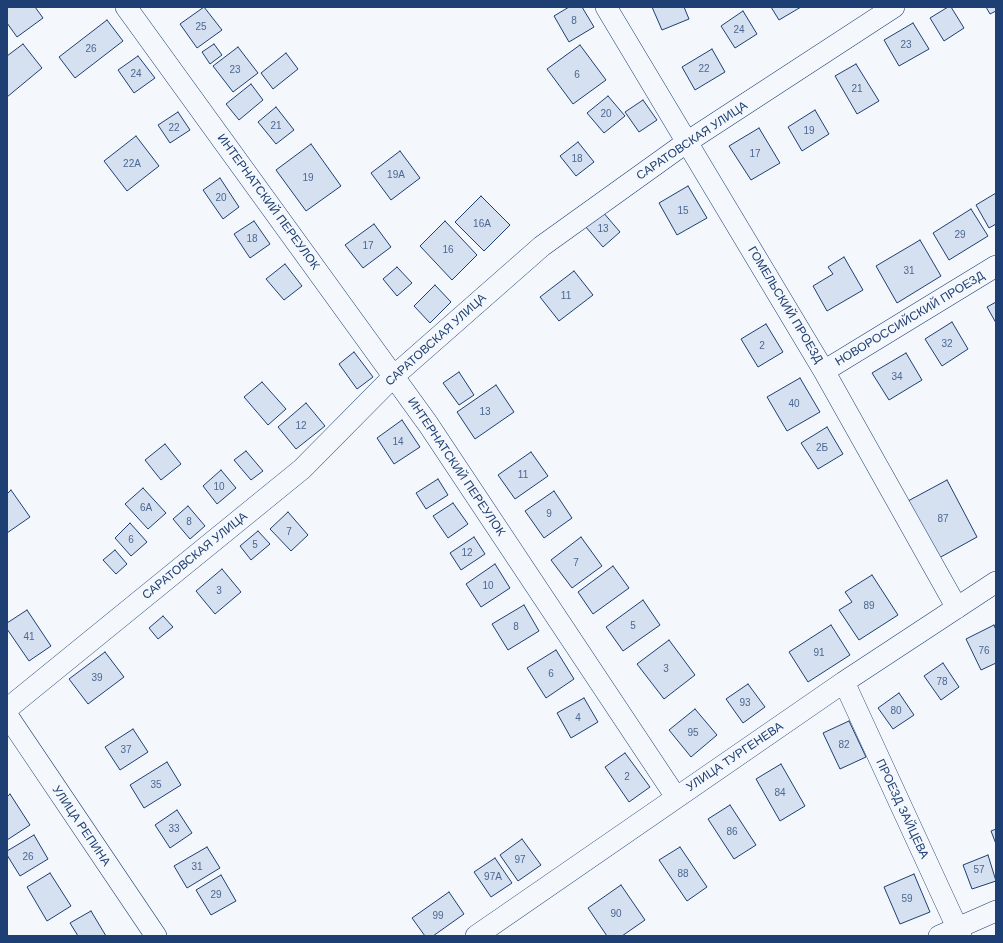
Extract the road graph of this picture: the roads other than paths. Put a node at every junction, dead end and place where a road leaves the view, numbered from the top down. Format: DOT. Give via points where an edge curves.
graph roads {
  1 [pos="126,7"];
  2 [pos="606,7"];
  3 [pos="894,7"];
  4 [pos="687,142"];
  5 [pos="996,266"];
  6 [pos="824,371"];
  7 [pos="394,376"];
  8 [pos="996,582"];
  9 [pos="957,608"];
  10 [pos="844,682"];
  11 [pos="7,709"];
  12 [pos="7,715"];
  13 [pos="676,797"];
  14 [pos="996,911"];
  15 [pos="952,933"];
  16 [pos="156,936"];
  17 [pos="476,936"];
  1 -- 7 [label="street, ИНТЕРНАТСКИЙ ПЕРЕУЛОК"];
  2 -- 4 [label="street, ГОМЕЛЬСКИЙ ПРОЕЗД"];
  3 -- 4 [label="street, САРАТОВСКАЯ УЛИЦА"];
  4 -- 6 [label="street, ГОМЕЛЬСКИЙ ПРОЕЗД"];
  4 -- 7 [label="street, САРАТОВСКАЯ УЛИЦА" via="542,246"];
  5 -- 6 [label="street, НОВОРОССИЙСКИЙ ПРОЕЗД"];
  6 -- 9 [label="street, ГОМЕЛЬСКИЙ ПРОЕЗД"];
  7 -- 11 [label="street, САРАТОВСКАЯ УЛИЦА" via="302,469"];
  7 -- 13 [label="street, ИНТЕРНАТСКИЙ ПЕРЕУЛОК"];
  8 -- 9 [label="street, УЛИЦА ТУРГЕНЕВА"];
  9 -- 10 [label="street, УЛИЦА ТУРГЕНЕВА"];
  10 -- 13 [label="street, УЛИЦА ТУРГЕНЕВА"];
  10 -- 15 [label="street, ПРОЕЗД ЗАЙЦЕВА"];
  12 -- 16 [label="street, УЛИЦА РЕПИНА"];
  13 -- 17 [label="street, УЛИЦА ТУРГЕНЕВА"];
  14 -- 15 [label="street"];
}
